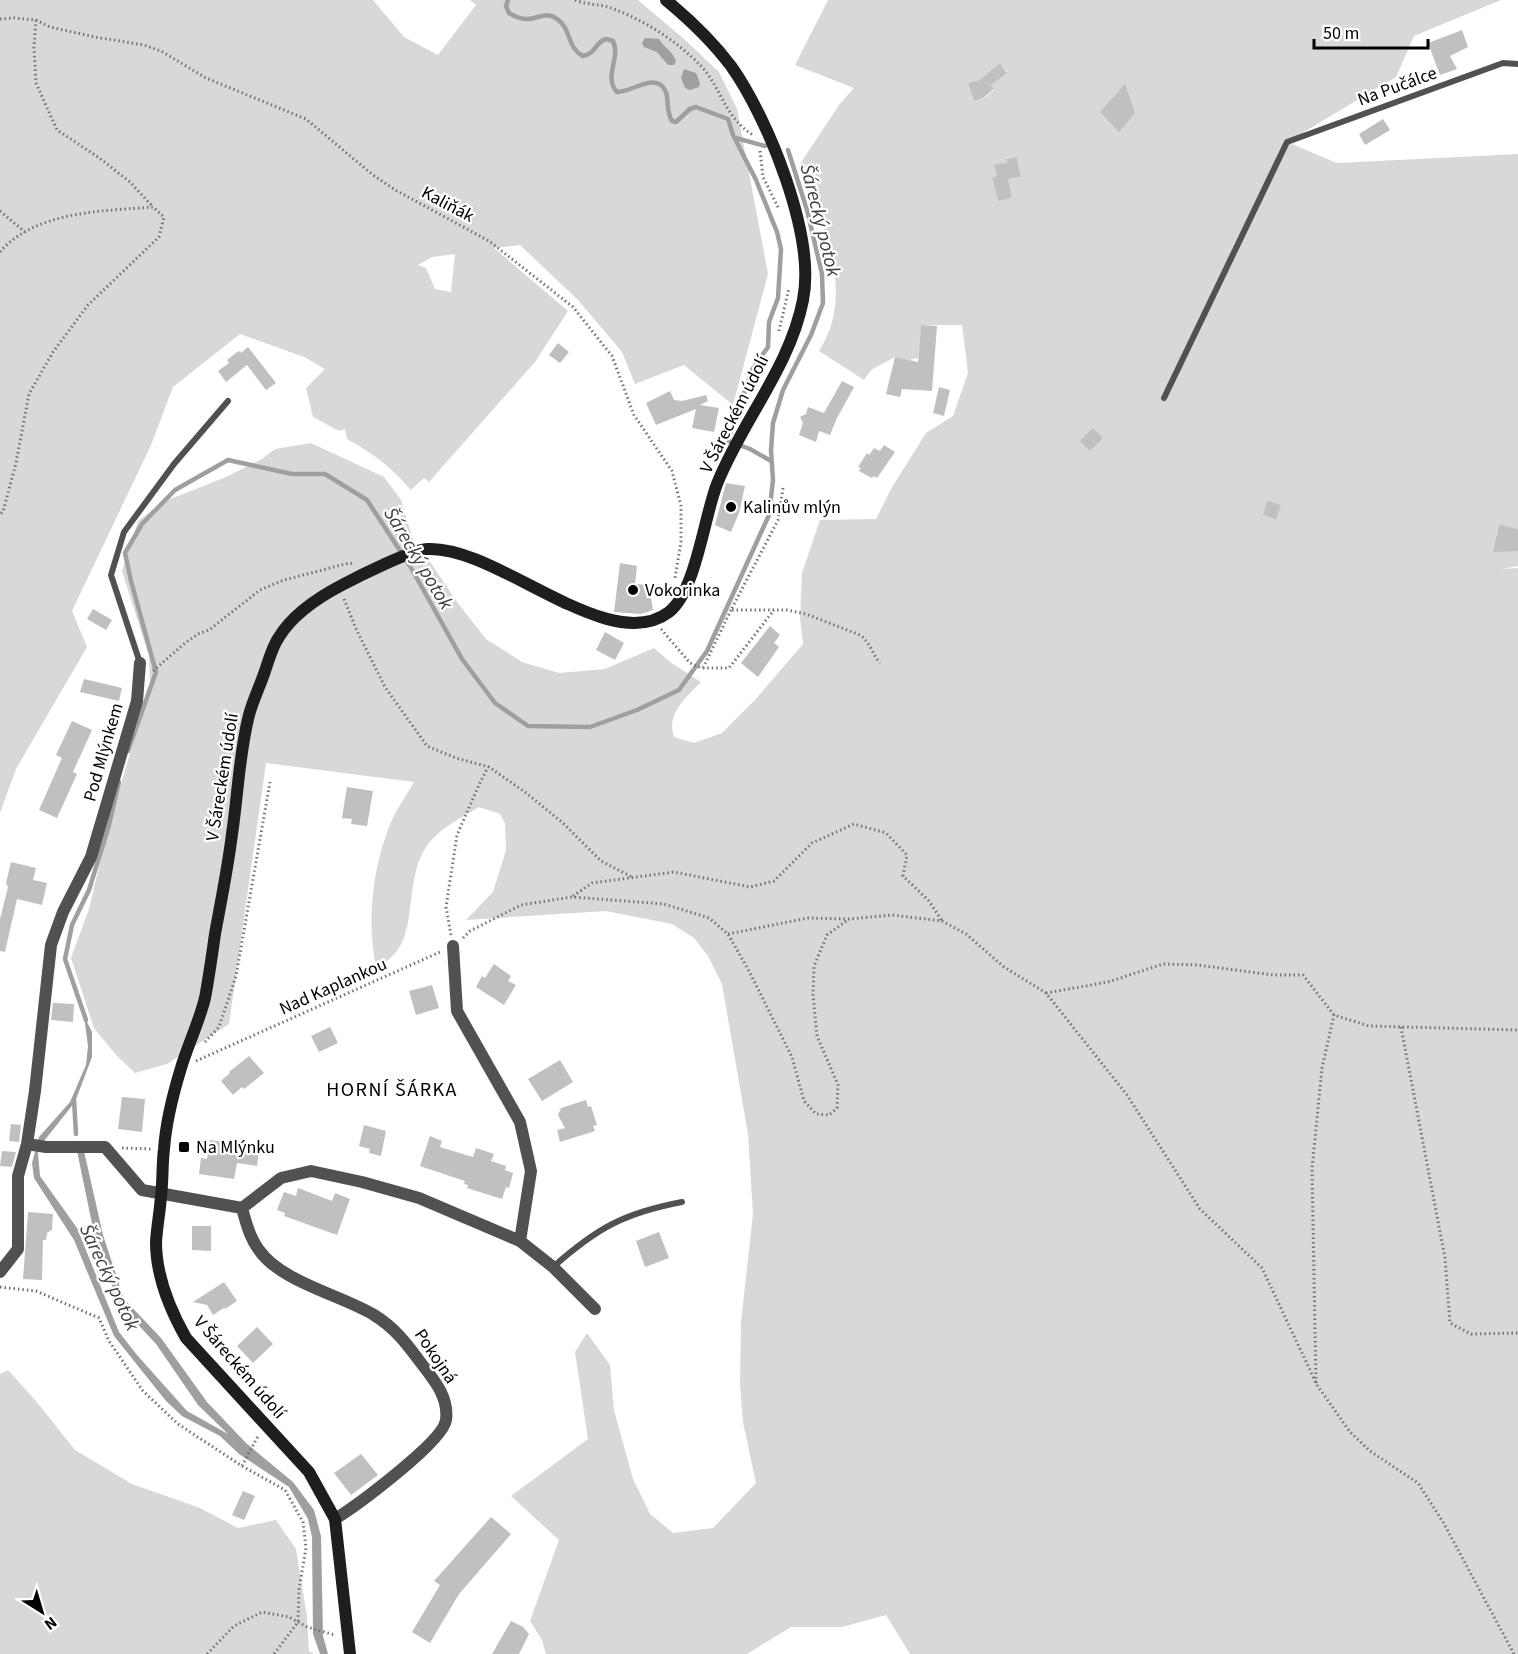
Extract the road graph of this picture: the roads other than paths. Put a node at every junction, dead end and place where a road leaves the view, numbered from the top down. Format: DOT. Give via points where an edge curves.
graph roads {
  1 [pos="666,0"];
  2 [pos="1518,64"];
  3 [pos="1164,398"];
  4 [pos="228,401"];
  5 [pos="140,663"];
  6 [pos="453,946"];
  7 [pos="30,1145"];
  8 [pos="162,1194"];
  9 [pos="682,1202"];
  10 [pos="242,1208"];
  11 [pos="520,1241"];
  12 [pos="553,1267"];
  13 [pos="0,1272"];
  14 [pos="595,1309"];
  15 [pos="335,1520"];
  16 [pos="350,1654"];
  1 -- 8 [label="street, V Šáreckém údolí" via="730,66 754,105 783,168 807,273 803,302 788,348 731,452 711,503 689,582 672,609 654,621 611,621 477,559 424,549 340,586 299,613 277,639 250,711 204,1001 170,1108"];
  2 -- 3 [label="lane, Na Pučálce" via="1503,63 1287,142"];
  4 -- 5 [label="lane, Pod Mlýnkem" via="174,464 124,532 111,575"];
  5 -- 7 [label="street, Pod Mlýnkem" via="136,701 91,857 51,945"];
  6 -- 11 [label="street" via="457,1011 520,1122 531,1171"];
  7 -- 8 [label="street" via="105,1147 142,1190"];
  7 -- 13 [label="street, Pod Mlýnkem" via="18,1176 18,1249"];
  8 -- 10 [label="street"];
  8 -- 15 [label="street, V Šáreckém údolí" via="156,1241 158,1266 173,1315 186,1338 309,1472"];
  9 -- 12 [label="lane" via="650,1208 611,1223"];
  10 -- 11 [label="street" via="281,1178 311,1172 419,1198"];
  10 -- 15 [label="street, Pokojná" via="260,1252 282,1271 374,1314 399,1334 440,1388 446,1422 430,1444"];
  11 -- 12 [label="street"];
  12 -- 14 [label="street"];
  15 -- 16 [label="street, V Šáreckém údolí"];
}
